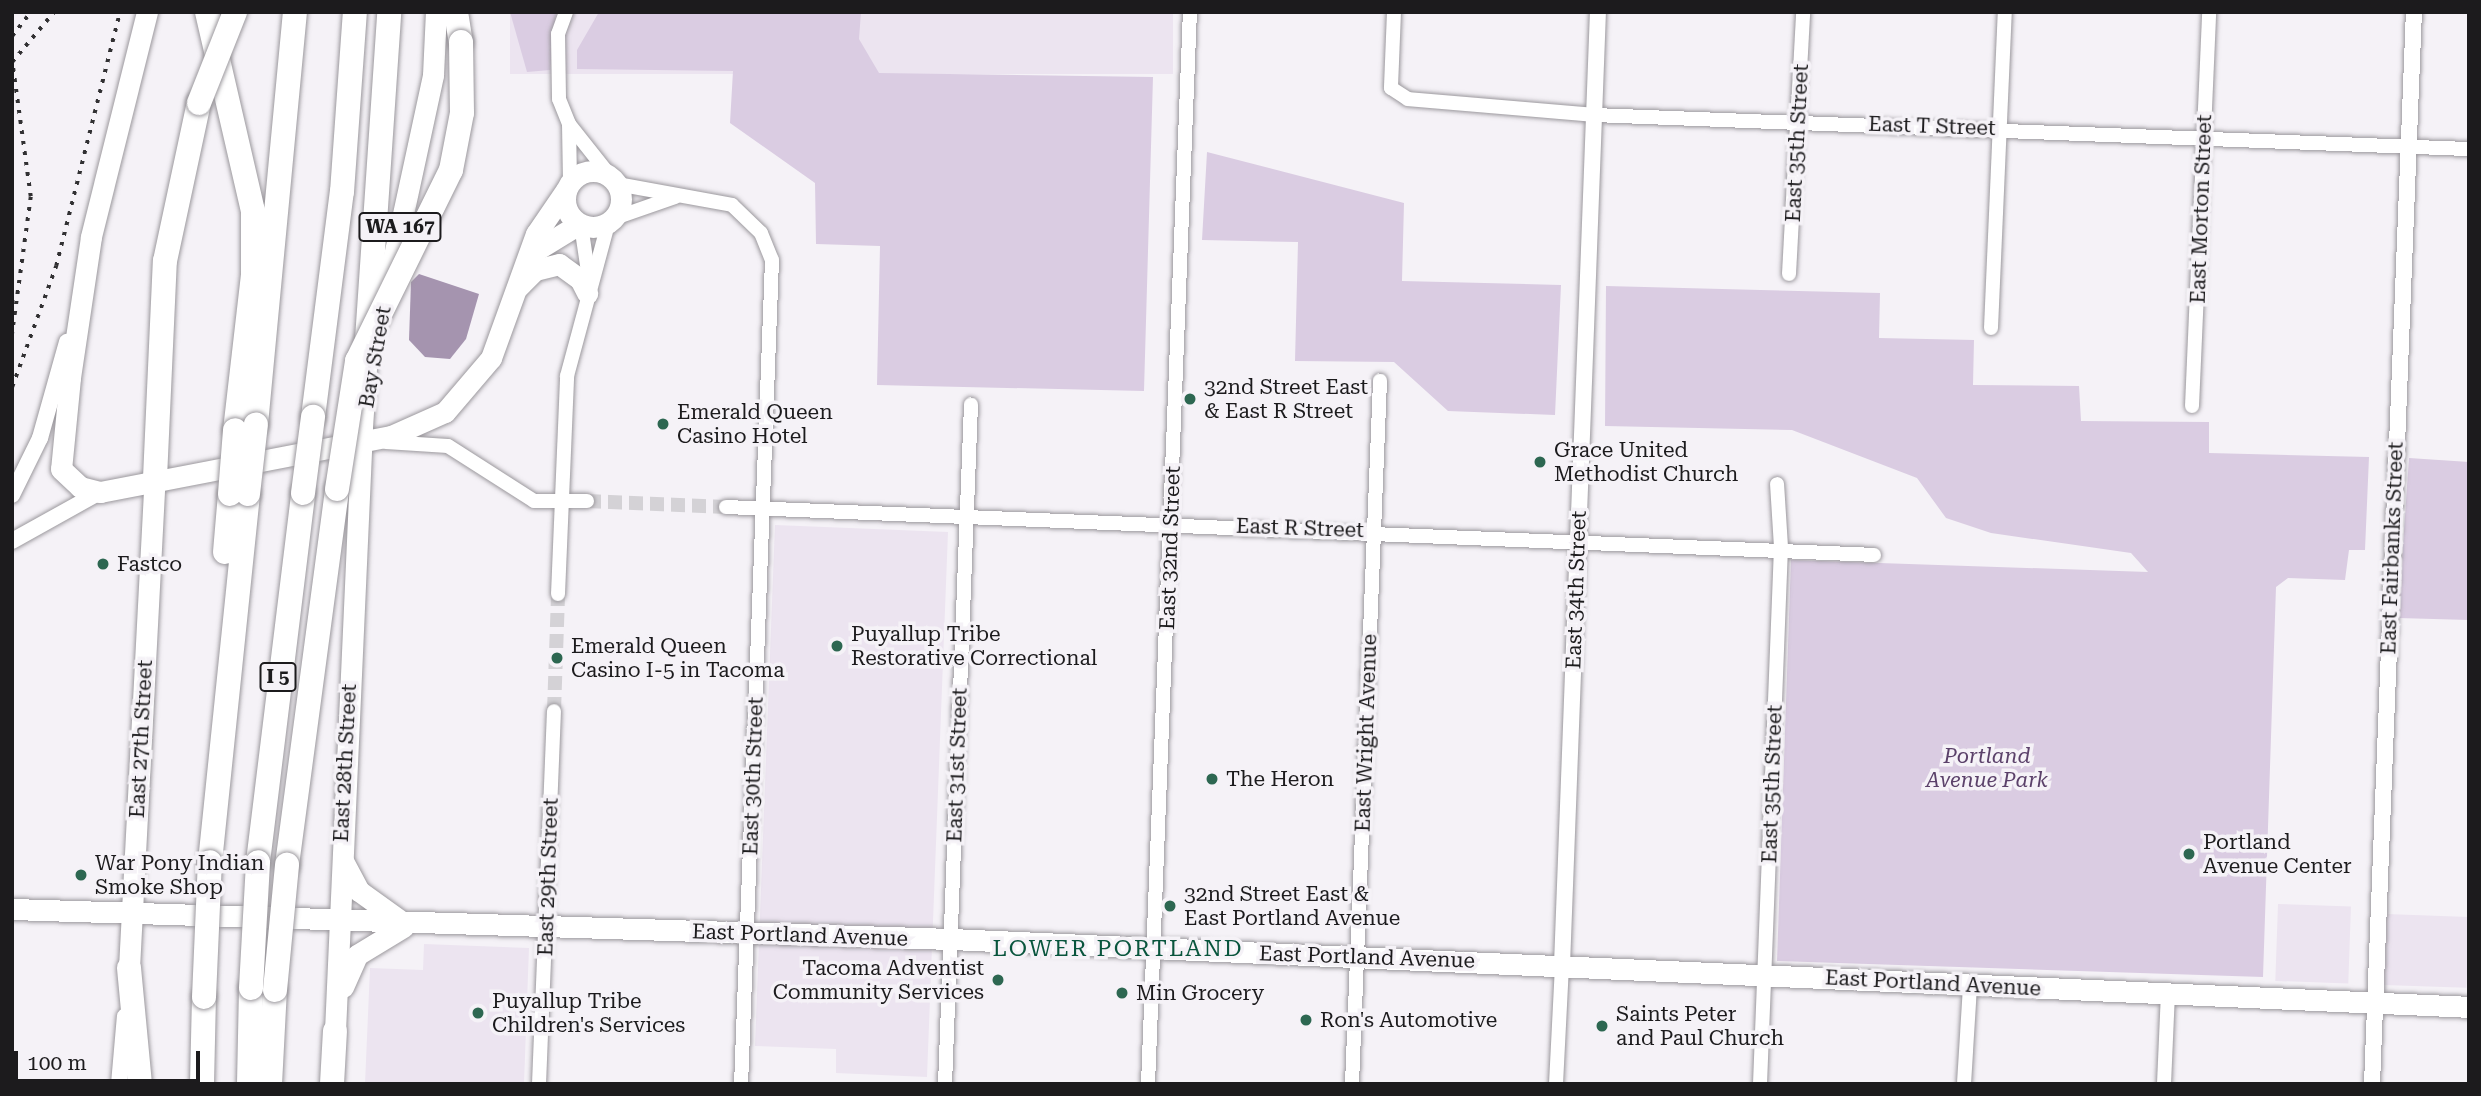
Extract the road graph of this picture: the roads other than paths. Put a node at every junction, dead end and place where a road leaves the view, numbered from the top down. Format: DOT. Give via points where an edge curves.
graph roads {
  1 [pos="147,12"];
  2 [pos="208,12"];
  3 [pos="235,12"];
  4 [pos="436,12"];
  5 [pos="456,12"];
  6 [pos="566,12"];
  7 [pos="1190,12"];
  8 [pos="1394,12"];
  9 [pos="1598,12"];
  10 [pos="1803,12"];
  11 [pos="2005,12"];
  12 [pos="2209,12"];
  13 [pos="2413,12"];
  14 [pos="355,15"];
  15 [pos="389,16"];
  16 [pos="295,17"];
  17 [pos="1594,115"];
  18 [pos="1799,122"];
  19 [pos="569,124"];
  20 [pos="2000,128"];
  21 [pos="2204,135"];
  22 [pos="2409,148"];
  23 [pos="2469,149"];
  24 [pos="614,180"];
  25 [pos="568,186"];
  26 [pos="675,197"];
  27 [pos="611,221"];
  28 [pos="580,225"];
  29 [pos="91,237"];
  30 [pos="527,258"];
  31 [pos="1789,274"];
  32 [pos="587,293"];
  33 [pos="513,295"];
  34 [pos="1991,328"];
  35 [pos="1380,382"];
  36 [pos="971,404"];
  37 [pos="2192,406"];
  38 [pos="245,427"];
  39 [pos="360,442"];
  40 [pos="155,478"];
  41 [pos="1777,484"];
  42 [pos="108,490"];
  43 [pos="12,495"];
  44 [pos="554,499"];
  45 [pos="587,501"];
  46 [pos="726,507"];
  47 [pos="764,508"];
  48 [pos="967,514"];
  49 [pos="1171,524"];
  50 [pos="1374,531"];
  51 [pos="1578,539"];
  52 [pos="12,541"];
  53 [pos="151,541"];
  54 [pos="1781,547"];
  55 [pos="1874,555"];
  56 [pos="558,594"];
  57 [pos="554,712"];
  58 [pos="341,856"];
  59 [pos="12,909"];
  60 [pos="132,912"];
  61 [pos="338,920"];
  62 [pos="407,925"];
  63 [pos="546,928"];
  64 [pos="747,933"];
  65 [pos="950,939"];
  66 [pos="1153,948"];
  67 [pos="1357,957"];
  68 [pos="1562,965"];
  69 [pos="129,968"];
  70 [pos="1764,976"];
  71 [pos="1970,985"];
  72 [pos="263,989"];
  73 [pos="2168,994"];
  74 [pos="2375,1003"];
  75 [pos="2469,1007"];
  76 [pos="335,1020"];
  77 [pos="119,1084"];
  78 [pos="140,1084"];
  79 [pos="202,1084"];
  80 [pos="249,1084"];
  81 [pos="270,1084"];
  82 [pos="333,1084"];
  83 [pos="539,1084"];
  84 [pos="741,1084"];
  85 [pos="945,1084"];
  86 [pos="1148,1084"];
  87 [pos="1352,1084"];
  88 [pos="1556,1084"];
  89 [pos="1760,1084"];
  90 [pos="1964,1084"];
  91 [pos="2164,1084"];
  92 [pos="2372,1084"];
  1 -- 29 [label="main road"];
  2 -- 38 [label="highway" via="253,211"];
  3 -- 40 [label="highway, bridge" via="199,103 165,261"];
  4 -- 39 [label="main road, Bay Street / WA 167" via="433,75"];
  5 -- 72 [label="highway, bridge" via="462,113 451,170 357,361 287,865"];
  6 -- 19 [label="street" via="558,34 557,81"];
  7 -- 49 [label="street, East 32nd Street"];
  8 -- 17 [label="street, East T Street" via="1395,96"];
  9 -- 17 [label="street, East 34th Street"];
  10 -- 18 [label="street, East 35th Street"];
  11 -- 20 [label="street"];
  12 -- 21 [label="street, East Morton Street"];
  13 -- 22 [label="street, East Fairbanks Street"];
  14 -- 72 [label="highway, I 5, bridge" via="313,417 257,862"];
  15 -- 39 [label="highway"];
  16 -- 38 [label="highway" via="289,110"];
  17 -- 18 [label="street, East T Street"];
  17 -- 51 [label="street, East 34th Street"];
  18 -- 20 [label="street, East T Street"];
  18 -- 31 [label="street, East 35th Street"];
  19 -- 24 [label="street"];
  19 -- 25 [label="street"];
  20 -- 21 [label="street, East T Street"];
  20 -- 34 [label="street"];
  21 -- 22 [label="street, East T Street"];
  21 -- 37 [label="street, East Morton Street"];
  22 -- 23 [label="street, East T Street"];
  22 -- 74 [label="street, East Fairbanks Street"];
  24 -- 25 [label="main road" via="594,171"];
  24 -- 26 [label="street, East 30th Street"];
  24 -- 27 [label="main road" via="621,201"];
  25 -- 28 [label="main road" via="565,207"];
  25 -- 30 [label="main road"];
  26 -- 27 [label="street, East 30th Street"];
  26 -- 47 [label="street, East 30th Street" via="732,205 761,233 772,260"];
  27 -- 28 [label="main road"];
  27 -- 32 [label="street"];
  28 -- 30 [label="main road"];
  28 -- 32 [label="street"];
  29 -- 42 [label="main road" via="61,469 73,483"];
  29 -- 43 [label="street" via="50,404"];
  30 -- 33 [label="main road"];
  32 -- 33 [label="main road" via="572,270 552,264 535,270"];
  32 -- 44 [label="street" via="567,376"];
  33 -- 39 [label="main road" via="491,358 465,395 424,425"];
  35 -- 50 [label="street, East Wright Avenue"];
  36 -- 48 [label="street, East 31st Street"];
  38 -- 79 [label="highway, bridge" via="210,862"];
  39 -- 40 [label="main road"];
  39 -- 44 [label="street" via="447,446 508,484"];
  39 -- 58 [label="main road, East 28th Street"];
  40 -- 42 [label="main road"];
  40 -- 53 [label="main road, East 27th Street"];
  41 -- 54 [label="street, East 35th Street"];
  42 -- 52 [label="street"];
  42 -- 53 [label="main road" via="142,508"];
  44 -- 45 [label="street"];
  44 -- 56 [label="street"];
  46 -- 47 [label="street, East R Street"];
  47 -- 48 [label="street, East R Street"];
  47 -- 64 [label="street, East 30th Street"];
  48 -- 49 [label="street, East R Street"];
  48 -- 65 [label="street, East 31st Street"];
  49 -- 50 [label="street, East R Street"];
  49 -- 66 [label="street, East 32nd Street"];
  50 -- 51 [label="street, East R Street"];
  50 -- 67 [label="street, East Wright Avenue"];
  51 -- 54 [label="street, East R Street"];
  51 -- 68 [label="street, East 34th Street"];
  53 -- 60 [label="main road, East 27th Street"];
  54 -- 55 [label="street, East R Street"];
  54 -- 70 [label="street, East 35th Street"];
  57 -- 63 [label="street, East 29th Street"];
  58 -- 61 [label="main road, East 28th Street"];
  58 -- 62 [label="main road" via="359,891"];
  59 -- 60 [label="main road, East Portland Avenue"];
  60 -- 61 [label="main road, East Portland Avenue"];
  60 -- 69 [label="main road, East 27th Street"];
  61 -- 62 [label="main road, East Portland Avenue"];
  61 -- 76 [label="main road, East 28th Street"];
  62 -- 63 [label="main road, East Portland Avenue"];
  62 -- 76 [label="main road" via="357,954"];
  63 -- 64 [label="main road, East Portland Avenue"];
  63 -- 83 [label="street, East 29th Street"];
  64 -- 65 [label="main road, East Portland Avenue"];
  64 -- 84 [label="street, East 30th Street"];
  65 -- 66 [label="main road, East Portland Avenue"];
  65 -- 85 [label="street, East 31st Street"];
  66 -- 67 [label="main road, East Portland Avenue"];
  66 -- 86 [label="street, East 32nd Street"];
  67 -- 68 [label="main road, East Portland Avenue"];
  67 -- 87 [label="street, East Wright Avenue"];
  68 -- 70 [label="main road, East Portland Avenue"];
  68 -- 88 [label="street, East 34th Street"];
  69 -- 77 [label="street, East 27th Street"];
  69 -- 78 [label="highway"];
  70 -- 71 [label="main road, East Portland Avenue"];
  70 -- 89 [label="street, East 35th Street"];
  71 -- 73 [label="main road, East Portland Avenue"];
  71 -- 90 [label="street"];
  72 -- 80 [label="highway, I 5"];
  72 -- 81 [label="highway"];
  73 -- 74 [label="main road, East Portland Avenue"];
  73 -- 91 [label="street"];
  74 -- 75 [label="main road, East Portland Avenue"];
  74 -- 92 [label="street, East Fairbanks Street"];
  76 -- 82 [label="highway"];
}
